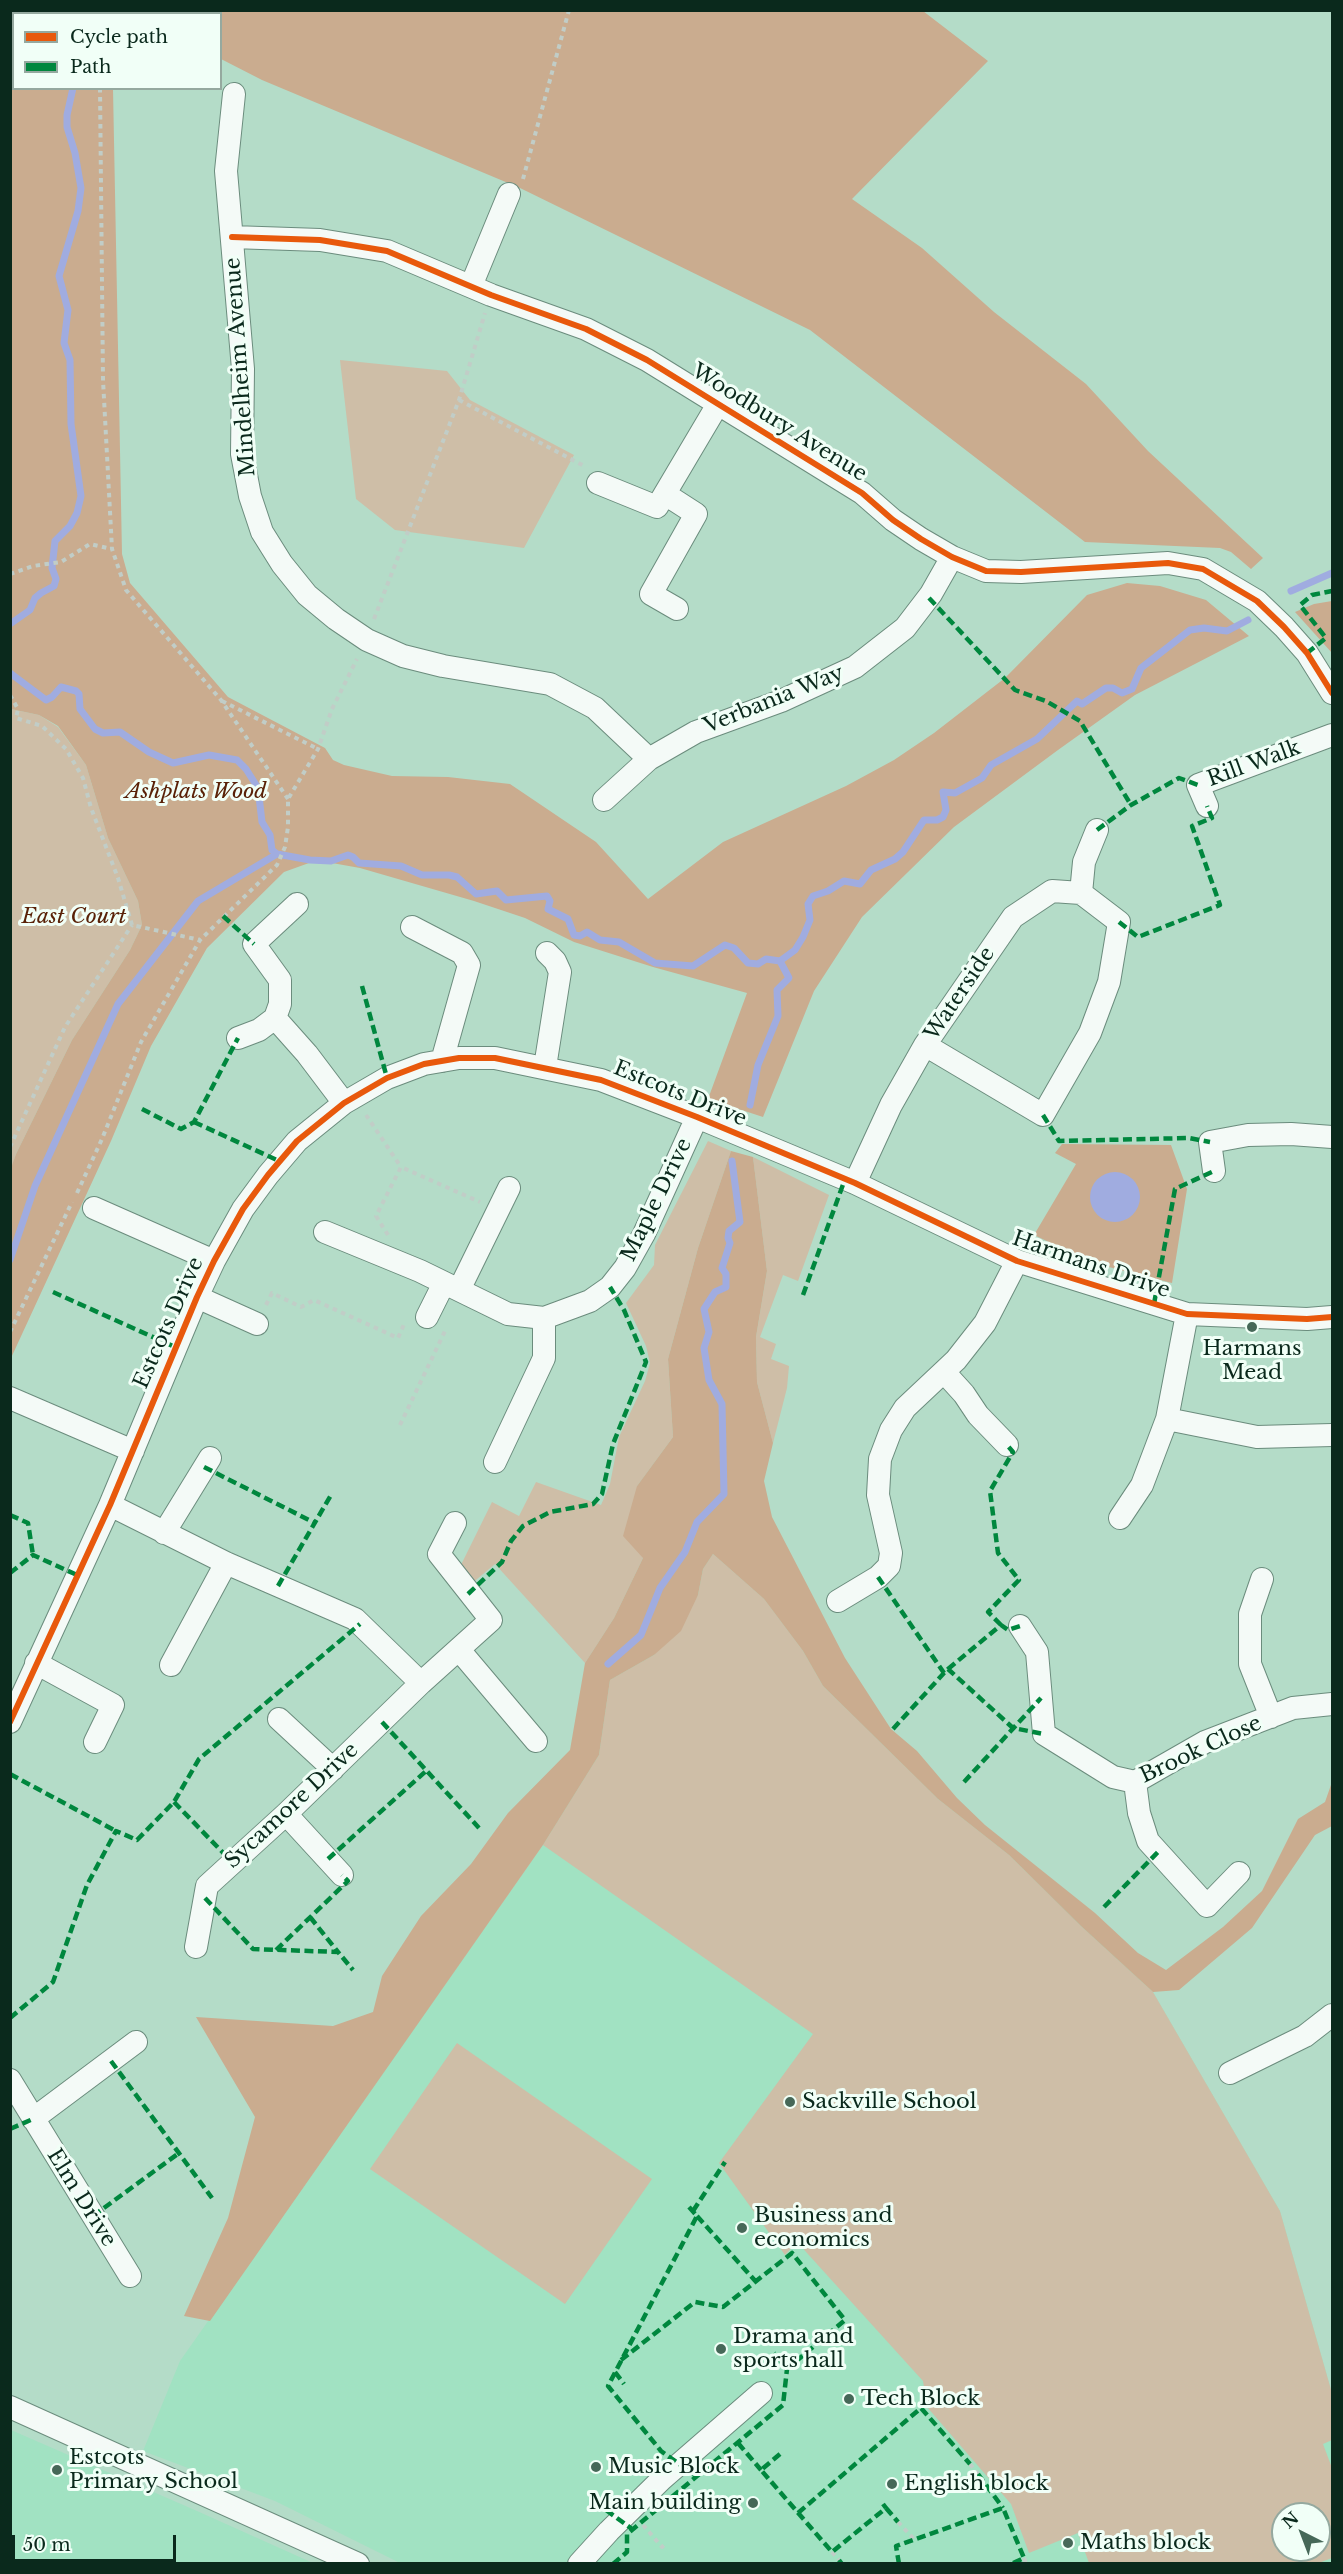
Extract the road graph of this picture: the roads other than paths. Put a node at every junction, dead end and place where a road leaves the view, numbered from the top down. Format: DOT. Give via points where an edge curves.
graph roads {
  1 [pos="234,94"];
  2 [pos="509,194"];
  3 [pos="232,237"];
  4 [pos="481,291"];
  5 [pos="718,404"];
  6 [pos="598,483"];
  7 [pos="664,494"];
  8 [pos="952,557"];
  9 [pos="677,609"];
  10 [pos="1332,693"];
  11 [pos="1332,735"];
  12 [pos="649,759"];
  13 [pos="604,800"];
  14 [pos="1207,806"];
  15 [pos="1097,830"];
  16 [pos="1082,893"];
  17 [pos="297,904"];
  18 [pos="412,927"];
  19 [pos="547,953"];
  20 [pos="275,1018"];
  21 [pos="238,1038"];
  22 [pos="925,1046"];
  23 [pos="442,1061"];
  24 [pos="545,1067"];
  25 [pos="349,1100"];
  26 [pos="697,1117"];
  27 [pos="1332,1137"];
  28 [pos="1214,1171"];
  29 [pos="855,1183"];
  30 [pos="510,1188"];
  31 [pos="94,1208"];
  32 [pos="326,1232"];
  33 [pos="214,1261"];
  34 [pos="1017,1261"];
  35 [pos="452,1286"];
  36 [pos="197,1297"];
  37 [pos="1186,1314"];
  38 [pos="427,1317"];
  39 [pos="1332,1317"];
  40 [pos="544,1318"];
  41 [pos="258,1324"];
  42 [pos="944,1372"];
  43 [pos="10,1398"];
  44 [pos="1167,1419"];
  45 [pos="1332,1435"];
  46 [pos="1007,1445"];
  47 [pos="133,1451"];
  48 [pos="210,1458"];
  49 [pos="495,1462"];
  50 [pos="110,1505"];
  51 [pos="1120,1518"];
  52 [pos="455,1522"];
  53 [pos="164,1533"];
  54 [pos="226,1563"];
  55 [pos="1262,1579"];
  56 [pos="838,1601"];
  57 [pos="1020,1626"];
  58 [pos="460,1651"];
  59 [pos="171,1665"];
  60 [pos="25,1673"];
  61 [pos="421,1683"];
  62 [pos="1332,1704"];
  63 [pos="1271,1717"];
  64 [pos="279,1719"];
  65 [pos="10,1722"];
  66 [pos="536,1741"];
  67 [pos="95,1742"];
  68 [pos="333,1769"];
  69 [pos="1135,1782"];
  70 [pos="286,1814"];
  71 [pos="1239,1873"];
  72 [pos="342,1875"];
  73 [pos="196,1947"];
  74 [pos="1332,2015"];
  75 [pos="136,2042"];
  76 [pos="1230,2073"];
  77 [pos="10,2080"];
  78 [pos="33,2120"];
  79 [pos="130,2276"];
  80 [pos="761,2393"];
  81 [pos="10,2407"];
  82 [pos="358,2564"];
  83 [pos="579,2564"];
  1 -- 3 [label="street, Mindelheim Avenue" via="226,171"];
  2 -- 4 [label="street"];
  3 -- 4 [label="street, Woodbury Avenue" via="320,240 387,251"];
  3 -- 12 [label="street, Mindelheim Avenue" via="243,369 243,454 250,496 262,532 282,564 307,595 366,640 403,656 443,666 550,684 595,708"];
  4 -- 5 [label="street, Woodbury Avenue" via="586,329 647,360"];
  5 -- 7 [label="street"];
  5 -- 8 [label="street, Woodbury Avenue" via="862,492 903,526"];
  6 -- 7 [label="street" via="657,507"];
  7 -- 9 [label="street" via="696,514 651,594"];
  8 -- 10 [label="street, Woodbury Avenue" via="986,571 1022,573 1168,563 1203,569 1257,601 1306,653"];
  8 -- 12 [label="street, Verbania Way" via="905,628 855,667 781,701 696,732"];
  11 -- 14 [label="street, Rill Walk" via="1198,785"];
  12 -- 13 [label="street, Verbania Way"];
  15 -- 16 [label="street" via="1084,862"];
  16 -- 22 [label="street, Waterside" via="1052,891 1013,917"];
  16 -- 22 [label="street" via="1119,922 1108,982 1089,1033 1043,1115"];
  17 -- 20 [label="street" via="254,944 280,980 280,1004"];
  18 -- 23 [label="street" via="462,953 469,965"];
  19 -- 24 [label="street" via="560,972"];
  20 -- 21 [label="street"];
  20 -- 25 [label="street"];
  22 -- 29 [label="street, Waterside" via="891,1105"];
  23 -- 24 [label="street, Estcots Drive" via="495,1058"];
  23 -- 25 [label="street, Estcots Drive" via="387,1078"];
  24 -- 26 [label="street, Estcots Drive" via="601,1080"];
  25 -- 33 [label="street, Estcots Drive" via="297,1141 268,1175 243,1209"];
  26 -- 29 [label="street, Estcots Drive"];
  26 -- 40 [label="street, Maple Drive" via="625,1268 610,1287 590,1301"];
  27 -- 28 [label="street" via="1248,1135 1210,1142"];
  29 -- 34 [label="street, Harmans Drive"];
  30 -- 35 [label="street"];
  31 -- 33 [label="street"];
  32 -- 35 [label="street, Maple Drive"];
  33 -- 36 [label="street, Estcots Drive"];
  34 -- 37 [label="street, Harmans Drive"];
  34 -- 42 [label="street" via="985,1323"];
  35 -- 38 [label="street"];
  35 -- 40 [label="street, Maple Drive" via="508,1314"];
  36 -- 41 [label="street"];
  36 -- 47 [label="street, Estcots Drive"];
  37 -- 39 [label="street, Harmans Drive"];
  37 -- 44 [label="street"];
  40 -- 49 [label="street" via="544,1358"];
  42 -- 46 [label="street"];
  42 -- 56 [label="street" via="905,1408 880,1459 878,1496 891,1553 889,1566"];
  43 -- 47 [label="street"];
  44 -- 45 [label="street" via="1257,1437"];
  44 -- 51 [label="street" via="1142,1485"];
  47 -- 50 [label="street, Estcots Drive"];
  48 -- 53 [label="street"];
  50 -- 53 [label="street"];
  50 -- 60 [label="street, Estcots Drive"];
  52 -- 58 [label="street, Sycamore Drive" via="439,1554 491,1620"];
  53 -- 54 [label="street"];
  54 -- 59 [label="street"];
  54 -- 61 [label="street" via="356,1619"];
  55 -- 63 [label="street" via="1250,1614 1250,1664"];
  57 -- 69 [label="street, Brook Close" via="1037,1652 1044,1734 1113,1778"];
  58 -- 61 [label="street, Sycamore Drive"];
  58 -- 66 [label="street"];
  60 -- 65 [label="street, Estcots Drive"];
  60 -- 67 [label="street" via="113,1705"];
  61 -- 68 [label="street, Sycamore Drive"];
  62 -- 63 [label="street, Brook Close" via="1293,1708"];
  63 -- 69 [label="street, Brook Close" via="1205,1742"];
  64 -- 68 [label="street"];
  68 -- 70 [label="street, Sycamore Drive"];
  69 -- 71 [label="street" via="1148,1841 1207,1906"];
  70 -- 72 [label="street"];
  70 -- 73 [label="street, Sycamore Drive" via="207,1886"];
  74 -- 76 [label="street" via="1305,2036"];
  75 -- 78 [label="street"];
  77 -- 78 [label="street, Elm Drive"];
  78 -- 79 [label="street, Elm Drive"];
  80 -- 83 [label="street" via="662,2479"];
  81 -- 82 [label="street"];
}
